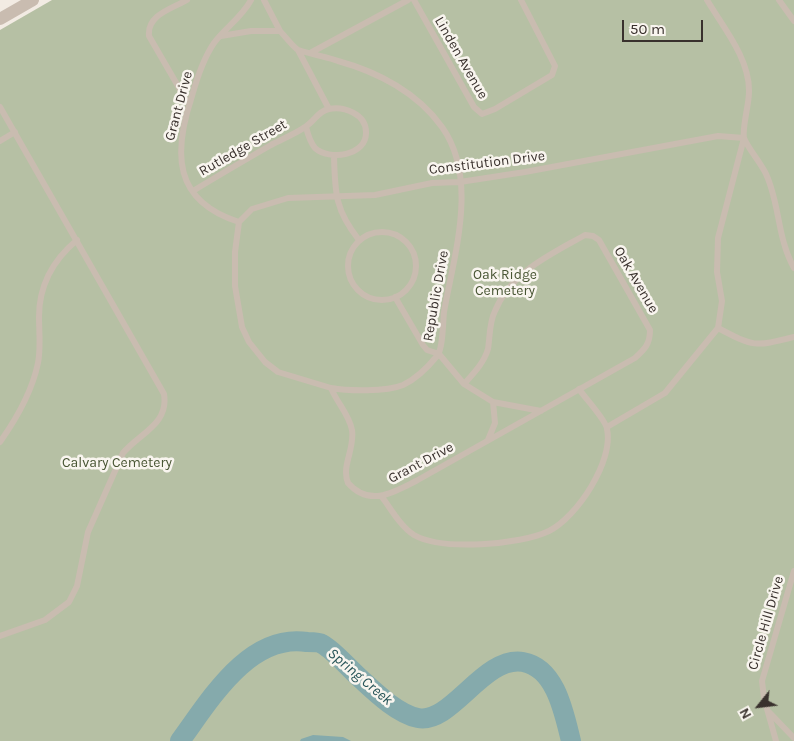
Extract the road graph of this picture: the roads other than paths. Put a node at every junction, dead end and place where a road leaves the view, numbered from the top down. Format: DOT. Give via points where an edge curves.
graph roads {
  1 [pos="34,0"];
  2 [pos="187,0"];
  3 [pos="251,0"];
  4 [pos="264,0"];
  5 [pos="408,0"];
  6 [pos="414,0"];
  7 [pos="521,0"];
  8 [pos="707,0"];
  9 [pos="779,0"];
  10 [pos="0,19"];
  11 [pos="794,21"];
  12 [pos="280,31"];
  13 [pos="221,36"];
  14 [pos="298,50"];
  15 [pos="312,52"];
  16 [pos="189,104"];
  17 [pos="0,107"];
  18 [pos="329,109"];
  19 [pos="306,127"];
  20 [pos="15,132"];
  21 [pos="744,138"];
  22 [pos="0,141"];
  23 [pos="334,156"];
  24 [pos="460,182"];
  25 [pos="193,191"];
  26 [pos="335,196"];
  27 [pos="239,222"];
  28 [pos="77,240"];
  29 [pos="359,240"];
  30 [pos="794,268"];
  31 [pos="395,297"];
  32 [pos="718,328"];
  33 [pos="794,337"];
  34 [pos="650,340"];
  35 [pos="439,354"];
  36 [pos="464,384"];
  37 [pos="331,388"];
  38 [pos="579,389"];
  39 [pos="493,402"];
  40 [pos="540,411"];
  41 [pos="607,427"];
  42 [pos="487,441"];
  43 [pos="0,442"];
  44 [pos="382,497"];
  45 [pos="794,570"];
  46 [pos="0,636"];
  47 [pos="767,711"];
  48 [pos="794,738"];
  49 [pos="776,741"];
  1 -- 10 [label="street"];
  2 -- 16 [label="lane" via="155,18 148,29"];
  3 -- 13 [label="lane, Grant Drive"];
  4 -- 12 [label="lane"];
  5 -- 15 [label="lane"];
  6 -- 7 [label="lane, Linden Avenue" via="474,107 482,114 552,75 555,66"];
  8 -- 21 [label="lane" via="745,66 749,91"];
  9 -- 11 [label="lane"];
  12 -- 13 [label="lane" via="251,30"];
  12 -- 14 [label="lane"];
  13 -- 16 [label="lane, Grant Drive" via="207,54"];
  14 -- 15 [label="lane, Republic Drive"];
  14 -- 18 [label="lane"];
  15 -- 24 [label="lane, Republic Drive" via="371,73 406,91 419,102 450,139 457,158"];
  16 -- 25 [label="lane, Grant Drive" via="180,145 182,169"];
  17 -- 20 [label="lane"];
  18 -- 19 [label="lane"];
  18 -- 23 [label="lane" via="355,113 367,130 360,145"];
  19 -- 23 [label="lane" via="313,146"];
  19 -- 25 [label="lane, Rutledge Street"];
  20 -- 22 [label="lane"];
  20 -- 28 [label="lane"];
  21 -- 24 [label="lane, Constitution Drive" via="718,136"];
  21 -- 30 [label="lane" via="766,173 787,255"];
  21 -- 32 [label="lane" via="718,238 722,301"];
  23 -- 26 [label="lane"];
  24 -- 26 [label="lane, Constitution Drive" via="427,183 375,195"];
  24 -- 35 [label="lane, Republic Drive" via="461,228"];
  25 -- 27 [label="lane, Grant Drive" via="215,214"];
  26 -- 27 [label="lane, Constitution Drive" via="305,196 278,201 252,209"];
  26 -- 29 [label="lane" via="349,227"];
  27 -- 37 [label="lane" via="235,286 237,310 249,342 278,372"];
  28 -- 43 [label="lane" via="54,263 40,297 40,347 34,380 17,418"];
  28 -- 46 [label="lane" via="164,394 164,410 159,422 123,453 94,517 77,586 69,602 46,620"];
  29 -- 31 [label="lane" via="351,250 347,264 351,282 367,297 382,300"];
  29 -- 31 [label="lane" via="375,232 387,232 406,242 414,254 414,278 406,290"];
  31 -- 35 [label="lane" via="423,345"];
  32 -- 33 [label="lane" via="747,343 759,345"];
  32 -- 41 [label="lane" via="665,393"];
  34 -- 36 [label="lane, Oak Avenue" via="650,330 599,240 585,235 519,275 507,289 494,313 482,363"];
  34 -- 38 [label="lane, Grant Drive" via="646,349 635,358"];
  35 -- 36 [label="lane"];
  35 -- 37 [label="lane, Republic Drive" via="422,372 401,386"];
  36 -- 39 [label="lane"];
  37 -- 44 [label="lane, Grant Drive" via="352,430 352,449 346,469 348,483 363,495"];
  38 -- 40 [label="lane, Grant Drive"];
  38 -- 41 [label="lane"];
  39 -- 40 [label="lane"];
  39 -- 42 [label="lane" via="495,423"];
  40 -- 42 [label="lane, Grant Drive"];
  41 -- 44 [label="lane" via="609,442 605,457 591,486 565,519 538,535 482,543 425,540 412,534"];
  42 -- 44 [label="lane, Grant Drive"];
  45 -- 47 [label="lane, Circle Hill Drive" via="762,681"];
  47 -- 48 [label="lane"];
  47 -- 49 [label="lane, Circle Hill Drive"];
}
